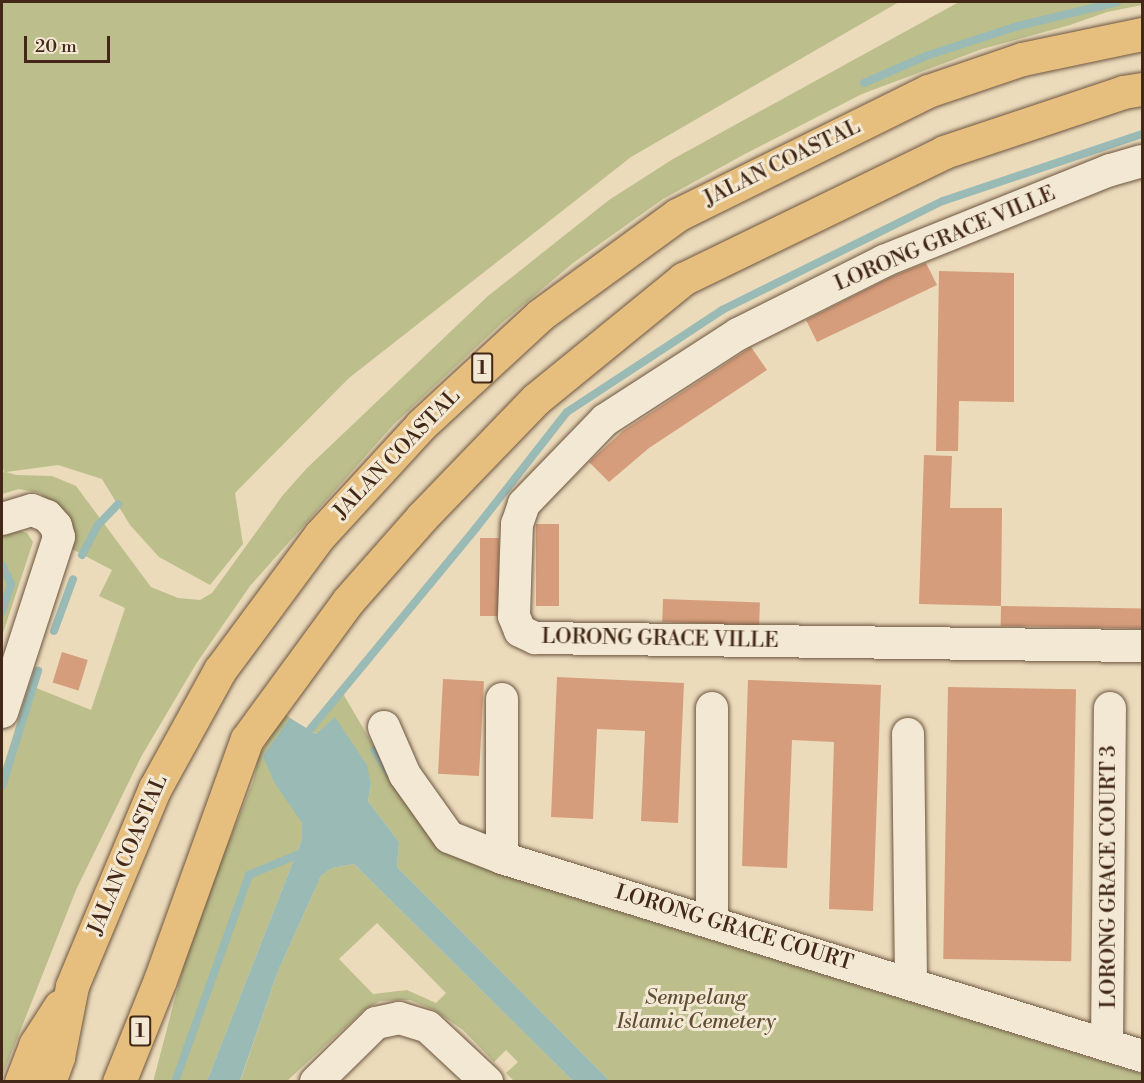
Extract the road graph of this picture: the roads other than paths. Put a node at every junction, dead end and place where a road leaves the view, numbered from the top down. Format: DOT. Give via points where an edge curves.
graph roads {
  1 [pos="1143,34"];
  2 [pos="1143,89"];
  3 [pos="1143,161"];
  4 [pos="2,519"];
  5 [pos="1143,646"];
  6 [pos="502,699"];
  7 [pos="712,708"];
  8 [pos="1110,708"];
  9 [pos="2,712"];
  10 [pos="384,727"];
  11 [pos="908,734"];
  12 [pos="502,858"];
  13 [pos="712,921"];
  14 [pos="160,980"];
  15 [pos="911,983"];
  16 [pos="72,986"];
  17 [pos="1107,1046"];
  18 [pos="1143,1056"];
  19 [pos="21,1082"];
  20 [pos="49,1082"];
  21 [pos="119,1082"];
  22 [pos="135,1082"];
  23 [pos="316,1082"];
  24 [pos="487,1082"];
  1 -- 16 [label="highway, JALAN COASTAL / 1" via="1022,59 928,91 677,215 540,315 421,425 320,535 220,670 155,788"];
  2 -- 14 [label="highway, 1" via="1123,92 944,152 683,279 536,399 422,517 348,602 247,739"];
  3 -- 5 [label="street, LORONG GRACE VILLE" via="1110,170 884,261 738,334 605,420 524,504 517,524 514,616 520,631 535,638"];
  4 -- 9 [label="street" via="32,510 48,516 59,537"];
  6 -- 12 [label="street"];
  7 -- 13 [label="street"];
  8 -- 17 [label="street, LORONG GRACE COURT 3"];
  10 -- 12 [label="street, LORONG GRACE COURT" via="405,775 449,837"];
  11 -- 15 [label="street"];
  12 -- 13 [label="street, LORONG GRACE COURT"];
  13 -- 15 [label="street, LORONG GRACE COURT"];
  14 -- 21 [label="highway, 1"];
  14 -- 22 [label="highway" via="148,1044"];
  15 -- 17 [label="street, LORONG GRACE COURT"];
  16 -- 19 [label="highway" via="35,1046"];
  16 -- 20 [label="highway, JALAN COASTAL / 1"];
  17 -- 18 [label="street, LORONG GRACE COURT"];
  23 -- 24 [label="street" via="376,1023 399,1018 428,1027"];
}
